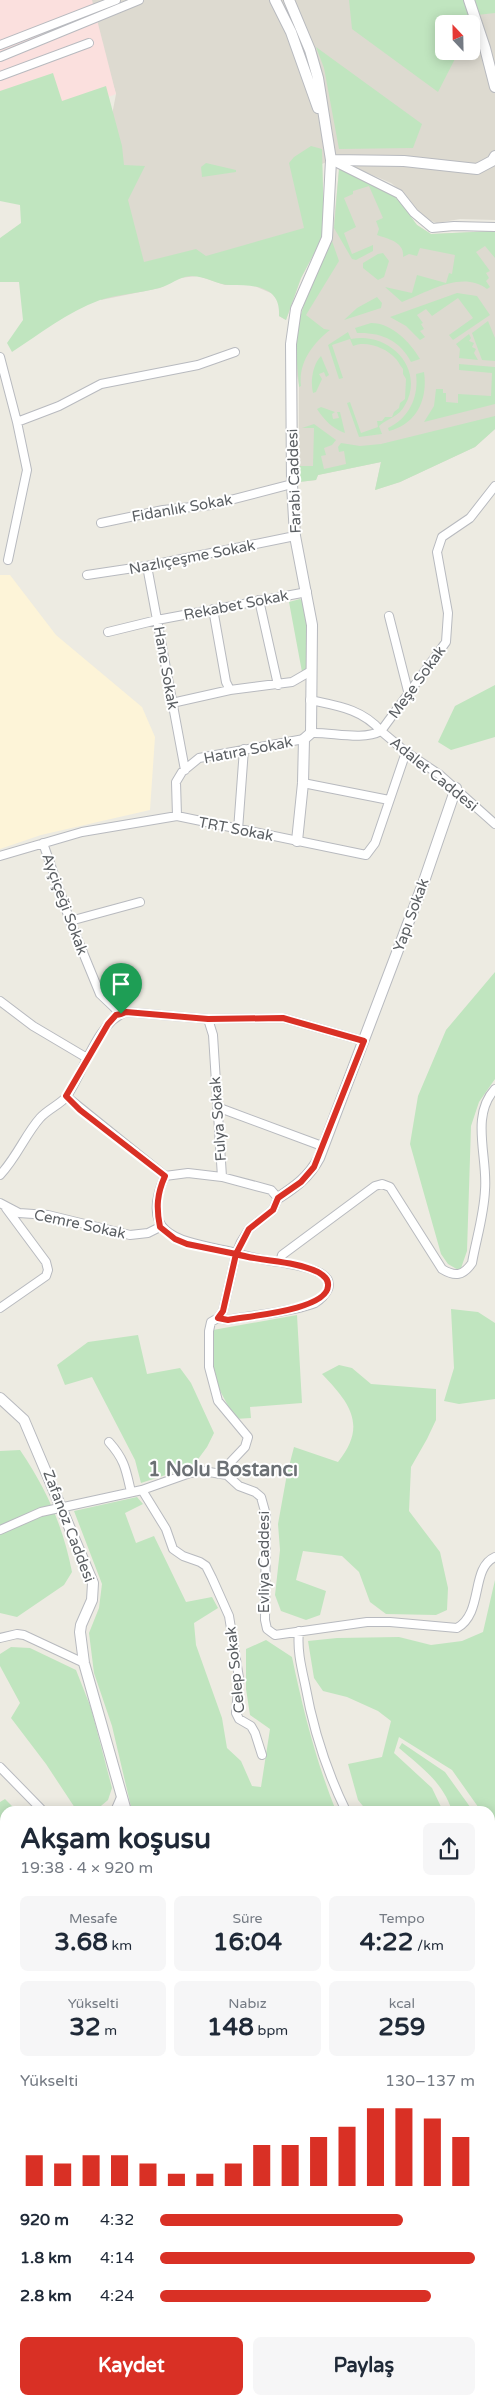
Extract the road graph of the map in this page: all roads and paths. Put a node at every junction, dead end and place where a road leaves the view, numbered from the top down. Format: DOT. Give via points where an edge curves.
graph roads {
  1 [pos="116,0"];
  2 [pos="139,0"];
  3 [pos="275,0"];
  4 [pos="289,0"];
  5 [pos="469,0"];
  6 [pos="89,43"];
  7 [pos="0,45"];
  8 [pos="0,57"];
  9 [pos="0,76"];
  10 [pos="495,87"];
  11 [pos="324,123"];
  12 [pos="495,156"];
  13 [pos="331,160"];
  14 [pos="495,227"];
  15 [pos="235,352"];
  16 [pos="0,357"];
  17 [pos="17,422"];
  18 [pos="292,484"];
  19 [pos="495,486"];
  20 [pos="101,523"];
  21 [pos="295,536"];
  22 [pos="8,560"];
  23 [pos="147,566"];
  24 [pos="87,575"];
  25 [pos="307,592"];
  26 [pos="259,600"];
  27 [pos="213,609"];
  28 [pos="389,616"];
  29 [pos="157,620"];
  30 [pos="108,632"];
  31 [pos="311,671"];
  32 [pos="278,685"];
  33 [pos="230,690"];
  34 [pos="409,695"];
  35 [pos="310,700"];
  36 [pos="172,703"];
  37 [pos="381,731"];
  38 [pos="307,736"];
  39 [pos="244,749"];
  40 [pos="406,752"];
  41 [pos="185,770"];
  42 [pos="303,783"];
  43 [pos="456,788"];
  44 [pos="389,800"];
  45 [pos="178,816"];
  46 [pos="495,824"];
  47 [pos="238,830"];
  48 [pos="297,841"];
  49 [pos="43,843"];
  50 [pos="0,856"];
  51 [pos="140,902"];
  52 [pos="70,921"];
  53 [pos="0,1001"];
  54 [pos="121,1014"];
  55 [pos="208,1019"];
  56 [pos="364,1041"];
  57 [pos="87,1058"];
  58 [pos="495,1090"];
  59 [pos="66,1096"];
  60 [pos="217,1107"];
  61 [pos="322,1146"];
  62 [pos="0,1174"];
  63 [pos="165,1176"];
  64 [pos="222,1176"];
  65 [pos="278,1198"];
  66 [pos="2,1205"];
  67 [pos="160,1227"];
  68 [pos="236,1254"];
  69 [pos="280,1262"];
  70 [pos="0,1308"];
  71 [pos="218,1318"];
  72 [pos="0,1398"];
  73 [pos="110,1442"];
  74 [pos="227,1475"];
  75 [pos="142,1490"];
  76 [pos="131,1492"];
  77 [pos="63,1509"];
  78 [pos="0,1530"];
  79 [pos="495,1557"];
  80 [pos="299,1631"];
  81 [pos="0,1638"];
  82 [pos="84,1663"];
  83 [pos="262,1755"];
  84 [pos="0,1768"];
  85 [pos="122,1795"];
  86 [pos="38,1806"];
  87 [pos="117,1806"];
  88 [pos="125,1806"];
  89 [pos="344,1806"];
  1 -- 7 [label="street"];
  2 -- 8 [label="street"];
  3 -- 11 [label="street, Farabi Caddesi" via="291,32"];
  4 -- 11 [label="street, Farabi Caddesi" via="318,78"];
  5 -- 10 [label="street"];
  6 -- 9 [label="street"];
  11 -- 13 [label="street, Farabi Caddesi"];
  12 -- 13 [label="street" via="477,169 404,161"];
  13 -- 14 [label="street" via="399,194 432,228"];
  13 -- 18 [label="street, Farabi Caddesi" via="327,238 293,324"];
  15 -- 17 [label="street" via="198,365 101,384 59,406"];
  16 -- 17 [label="street"];
  17 -- 22 [label="street" via="26,470"];
  18 -- 20 [label="street, Fidanlık Sokak" via="211,505 163,510"];
  18 -- 21 [label="street, Farabi Caddesi"];
  19 -- 34 [label="street, Meşe Sokak" via="470,518 442,537 437,552 448,613 446,642"];
  21 -- 23 [label="street, Nazlıçeşme Sokak"];
  21 -- 25 [label="street, Farabi Caddesi"];
  23 -- 24 [label="street, Nazlıçeşme Sokak"];
  23 -- 29 [label="street, Hane Sokak"];
  25 -- 26 [label="street, Rekabet Sokak"];
  25 -- 31 [label="street, Farabi Caddesi" via="312,625"];
  26 -- 27 [label="street, Rekabet Sokak"];
  26 -- 32 [label="street"];
  27 -- 29 [label="street, Rekabet Sokak"];
  27 -- 33 [label="street"];
  28 -- 34 [label="street"];
  29 -- 30 [label="street, Rekabet Sokak"];
  29 -- 36 [label="street, Hane Sokak"];
  31 -- 32 [label="street" via="292,682"];
  31 -- 35 [label="street, Farabi Caddesi"];
  32 -- 33 [label="street"];
  33 -- 36 [label="street"];
  34 -- 37 [label="street, Meşe Sokak"];
  35 -- 37 [label="street, Meşe Sokak" via="343,706 371,720"];
  35 -- 38 [label="street, Farabi Caddesi"];
  36 -- 41 [label="street, Hane Sokak"];
  37 -- 38 [label="street, Adalet Caddesi" via="376,734"];
  37 -- 40 [label="street, Adalet Caddesi"];
  38 -- 39 [label="street, Hatıra Sokak"];
  38 -- 42 [label="street, Farabi Caddesi"];
  39 -- 41 [label="street, Hatıra Sokak" via="199,758"];
  39 -- 47 [label="street"];
  40 -- 43 [label="street, Adalet Caddesi"];
  40 -- 44 [label="street, TRT Sokak"];
  41 -- 45 [label="street, Hatıra Sokak" via="176,782"];
  42 -- 44 [label="street"];
  42 -- 48 [label="street, Farabi Caddesi"];
  43 -- 46 [label="street, Adalet Caddesi"];
  43 -- 56 [label="street, Yapı Sokak"];
  44 -- 48 [label="street, TRT Sokak" via="374,844 366,855"];
  45 -- 47 [label="street, TRT Sokak"];
  45 -- 49 [label="street, TRT Sokak" via="82,832"];
  47 -- 48 [label="street, TRT Sokak"];
  49 -- 50 [label="street, TRT Sokak"];
  49 -- 52 [label="street, Ayçiçeği Sokak"];
  51 -- 52 [label="street"];
  52 -- 54 [label="street, Ayçiçeği Sokak" via="100,994"];
  53 -- 57 [label="street"];
  54 -- 55 [label="street" via="172,1014"];
  54 -- 57 [label="street" via="108,1024"];
  55 -- 56 [label="street" via="283,1018"];
  55 -- 60 [label="street, Fulya Sokak" via="213,1035"];
  56 -- 61 [label="street, Yapı Sokak"];
  57 -- 59 [label="street"];
  58 -- 69 [label="street" via="486,1099 481,1118 485,1191 472,1263 466,1271 459,1275 442,1270 390,1187 382,1184 282,1255"];
  59 -- 62 [label="street" via="40,1118"];
  59 -- 63 [label="street"];
  60 -- 61 [label="street"];
  60 -- 64 [label="street, Fulya Sokak"];
  61 -- 65 [label="street, Yapı Sokak" via="308,1175"];
  63 -- 64 [label="street" via="188,1173"];
  63 -- 67 [label="street" via="156,1204"];
  64 -- 65 [label="street, Fulya Sokak" via="265,1188"];
  65 -- 68 [label="street" via="273,1210 249,1229"];
  66 -- 67 [label="street, Cemre Sokak" via="19,1213 48,1215 130,1235 148,1233"];
  66 -- 70 [label="street" via="46,1262 48,1270 46,1276"];
  67 -- 68 [label="street" via="187,1244"];
  68 -- 69 [label="street"];
  68 -- 71 [label="street" via="223,1311"];
  69 -- 71 [label="street" via="319,1272 327,1278 328,1290 316,1302 303,1306 228,1320"];
  71 -- 74 [label="street" via="210,1326 210,1373 222,1409 248,1438 245,1447 226,1467"];
  72 -- 77 [label="street, Zafanoz Caddesi" via="24,1420"];
  73 -- 76 [label="street" via="122,1457"];
  74 -- 75 [label="street, Evliya Caddesi" via="204,1471 190,1473"];
  74 -- 80 [label="street, Evliya Caddesi" via="239,1486 262,1497 266,1516 267,1628 275,1635"];
  75 -- 76 [label="street, Evliya Caddesi"];
  75 -- 83 [label="street, Celep Sokak" via="166,1529 173,1548 206,1566 212,1578 228,1616 239,1678 236,1713 256,1733"];
  76 -- 77 [label="street, Evliya Caddesi"];
  77 -- 78 [label="street, Evliya Caddesi" via="41,1512"];
  77 -- 82 [label="street, Zafanoz Caddesi" via="93,1583 92,1600 80,1632"];
  79 -- 80 [label="street, Evliya Caddesi" via="482,1573 471,1614 457,1628 367,1622"];
  80 -- 89 [label="street" via="297,1644 312,1722 320,1752"];
  81 -- 82 [label="street" via="17,1634 24,1636"];
  82 -- 85 [label="street, Zafanoz Caddesi"];
  84 -- 86 [label="street"];
  85 -- 87 [label="street"];
  85 -- 88 [label="street, Zafanoz Caddesi"];
}
